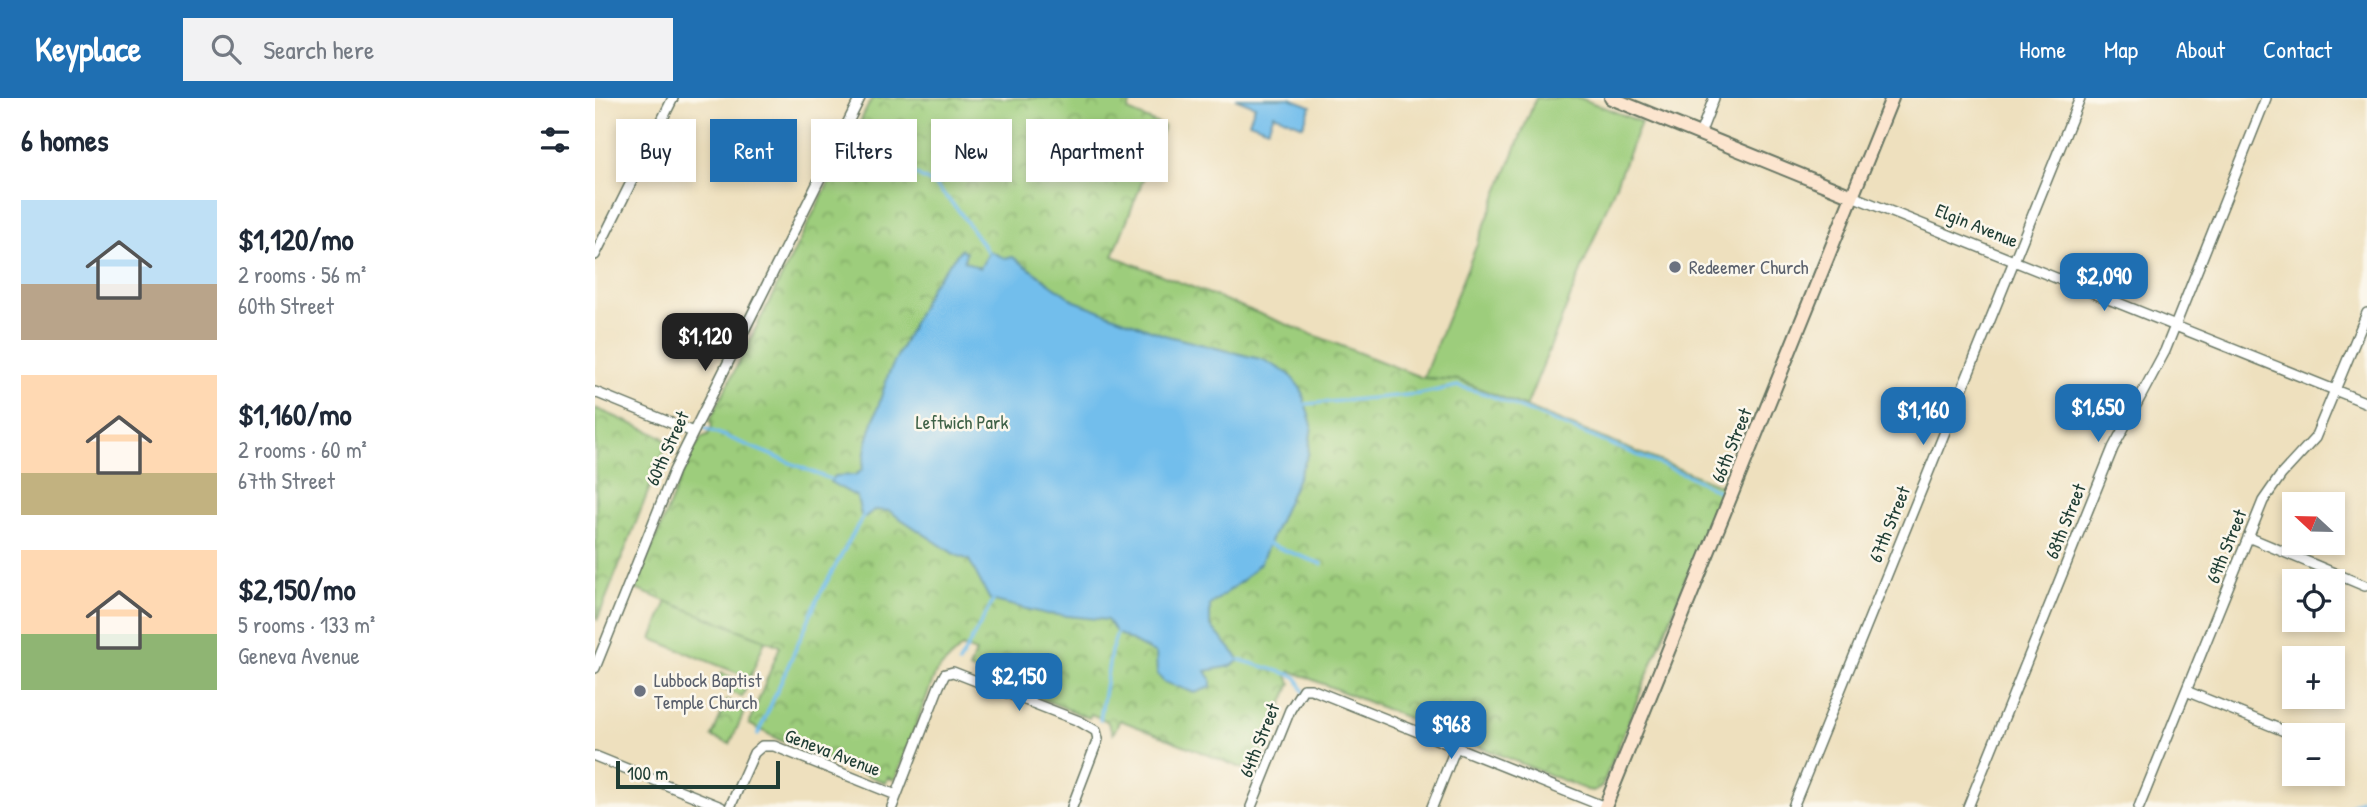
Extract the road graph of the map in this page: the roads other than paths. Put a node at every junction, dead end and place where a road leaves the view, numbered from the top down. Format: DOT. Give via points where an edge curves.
graph roads {
  1 [pos="673,98"];
  2 [pos="860,98"];
  3 [pos="1611,98"];
  4 [pos="1714,98"];
  5 [pos="1892,98"];
  6 [pos="2080,98"];
  7 [pos="2266,98"];
  8 [pos="1700,134"];
  9 [pos="1852,195"];
  10 [pos="595,255"];
  11 [pos="2015,260"];
  12 [pos="2367,313"];
  13 [pos="2175,326"];
  14 [pos="2336,390"];
  15 [pos="595,392"];
  16 [pos="2367,403"];
  17 [pos="693,432"];
  18 [pos="2248,537"];
  19 [pos="2365,586"];
  20 [pos="595,668"];
  21 [pos="2186,691"];
  22 [pos="2282,730"];
  23 [pos="1456,747"];
  24 [pos="595,756"];
  25 [pos="896,795"];
  26 [pos="721,807"];
  27 [pos="730,807"];
  28 [pos="891,807"];
  29 [pos="1072,807"];
  30 [pos="1251,807"];
  31 [pos="1432,807"];
  32 [pos="1605,807"];
  33 [pos="1793,807"];
  34 [pos="1968,807"];
  35 [pos="2139,807"];
  1 -- 10 [label="street"];
  2 -- 17 [label="street, 60th Street"];
  3 -- 8 [label="street, Elgin Avenue"];
  4 -- 8 [label="street"];
  5 -- 9 [label="street, 66th Street"];
  6 -- 11 [label="street, 67th Street"];
  7 -- 13 [label="street, 68th Street"];
  8 -- 9 [label="street, Elgin Avenue"];
  9 -- 11 [label="street, Elgin Avenue"];
  9 -- 32 [label="street, 66th Street"];
  11 -- 13 [label="street, Elgin Avenue"];
  11 -- 33 [label="street, 67th Street"];
  12 -- 14 [label="street, 69th Street"];
  13 -- 14 [label="street, Elgin Avenue"];
  13 -- 34 [label="street, 68th Street" via="2113,448"];
  14 -- 16 [label="street, Elgin Avenue"];
  14 -- 18 [label="street, 69th Street" via="2315,438 2267,492"];
  15 -- 17 [label="street"];
  17 -- 20 [label="street, 60th Street"];
  18 -- 19 [label="street"];
  18 -- 21 [label="street, 69th Street"];
  21 -- 22 [label="street"];
  21 -- 35 [label="street, 69th Street"];
  23 -- 30 [label="street, 64th Street" via="1303,689"];
  23 -- 31 [label="street"];
  23 -- 32 [label="street"];
  24 -- 26 [label="street"];
  25 -- 27 [label="street, Geneva Avenue" via="774,746 758,750"];
  25 -- 28 [label="street"];
  25 -- 29 [label="street" via="939,686 949,673 965,675 1079,721 1097,735"];
}
